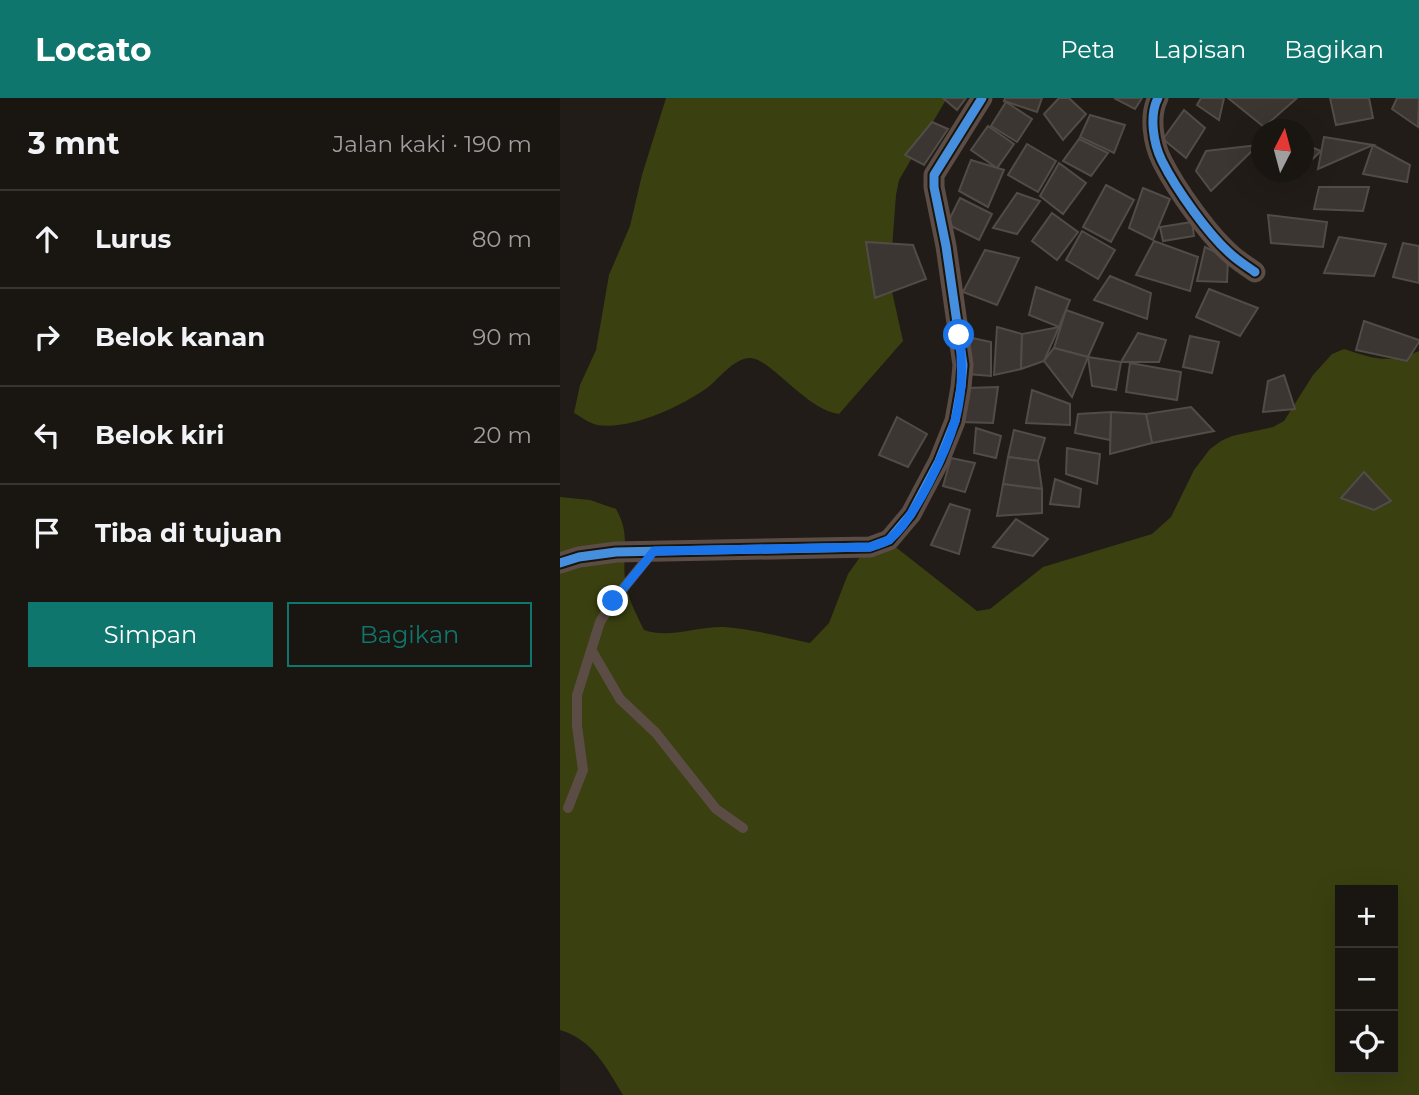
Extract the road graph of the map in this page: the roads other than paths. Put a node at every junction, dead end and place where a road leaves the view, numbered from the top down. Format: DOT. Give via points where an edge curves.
graph roads {
  1 [pos="982,98"];
  2 [pos="1158,98"];
  3 [pos="1255,272"];
  4 [pos="654,551"];
  5 [pos="560,563"];
  6 [pos="592,651"];
  7 [pos="568,808"];
  8 [pos="743,828"];
  1 -- 4 [label="street" via="934,175 963,365 955,421 911,514 889,540 870,547"];
  2 -- 3 [label="street" via="1153,126 1161,159 1198,217 1231,255"];
  4 -- 5 [label="street" via="616,552"];
  4 -- 6 [label="lane" via="613,601 600,622"];
  6 -- 7 [label="lane" via="577,695 583,770"];
  6 -- 8 [label="lane" via="620,699 656,733 716,809"];
}
